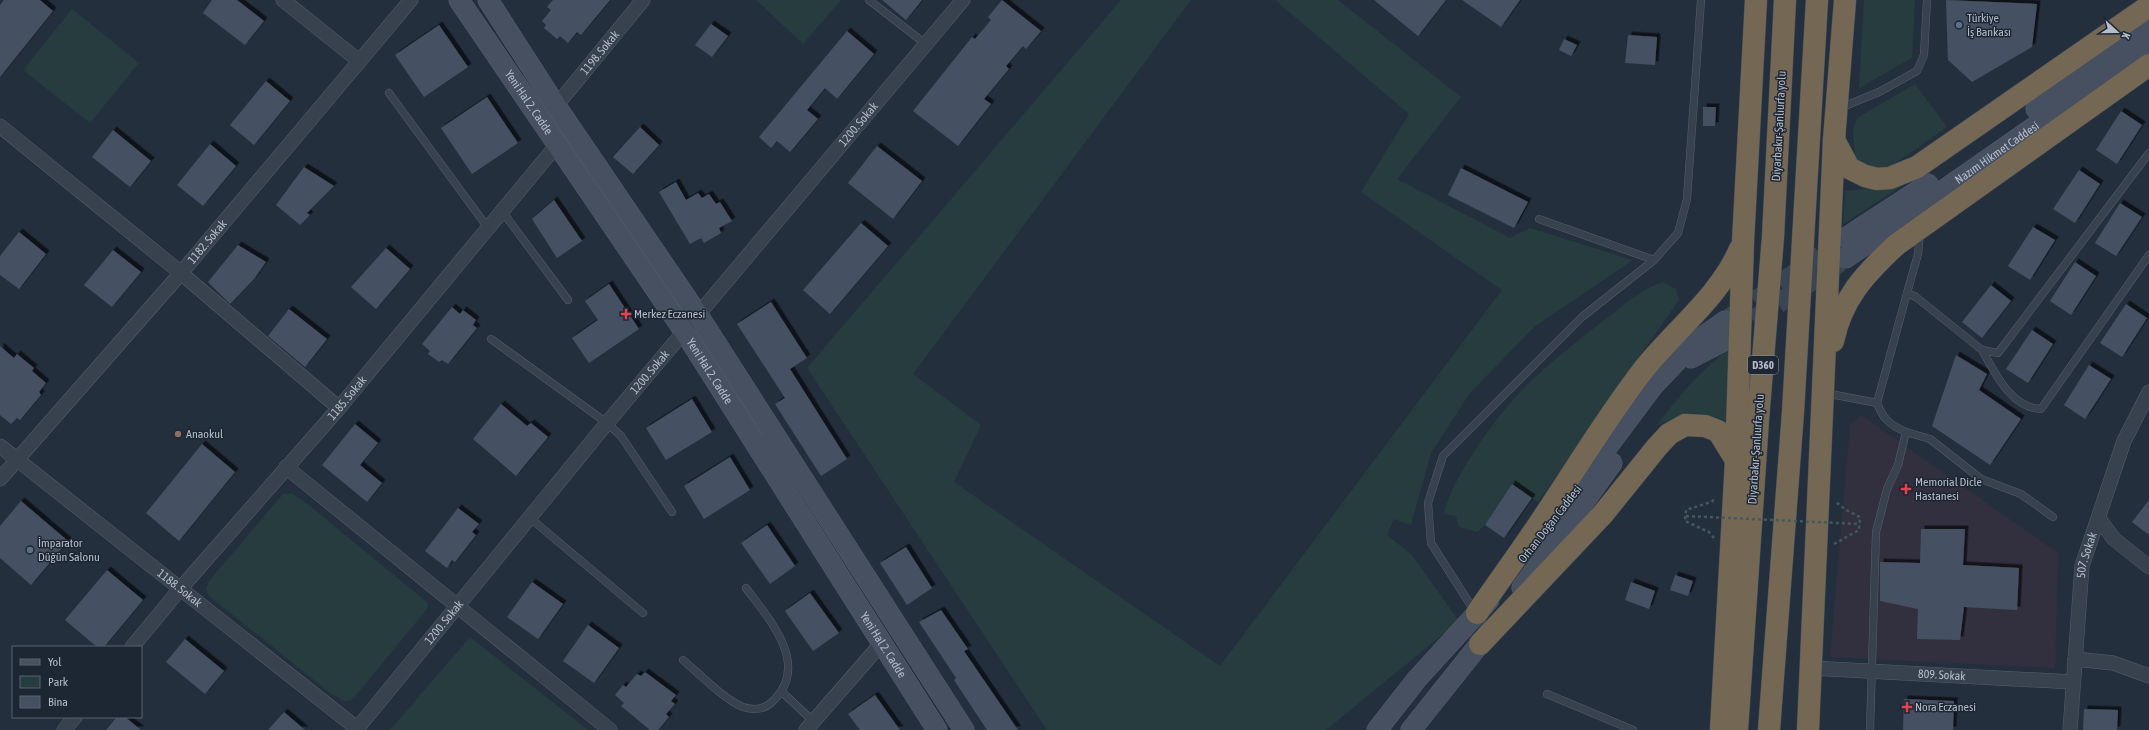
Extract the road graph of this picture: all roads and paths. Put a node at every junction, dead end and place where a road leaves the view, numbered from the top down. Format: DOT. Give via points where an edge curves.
graph roads {
  1 [pos="283,0"];
  2 [pos="411,0"];
  3 [pos="459,0"];
  4 [pos="488,0"];
  5 [pos="643,0"];
  6 [pos="869,0"];
  7 [pos="963,0"];
  8 [pos="1701,0"];
  9 [pos="1756,0"];
  10 [pos="1785,0"];
  11 [pos="1817,0"];
  12 [pos="1845,0"];
  13 [pos="1927,0"];
  14 [pos="2149,6"];
  15 [pos="2149,26"];
  16 [pos="927,45"];
  17 [pos="2149,47"];
  18 [pos="360,61"];
  19 [pos="2149,65"];
  20 [pos="389,93"];
  21 [pos="556,106"];
  22 [pos="1837,110"];
  23 [pos="0,126"];
  24 [pos="1834,140"];
  25 [pos="556,146"];
  26 [pos="2149,153"];
  27 [pos="502,211"];
  28 [pos="1539,219"];
  29 [pos="488,228"];
  30 [pos="1921,228"];
  31 [pos="1847,237"];
  32 [pos="1743,242"];
  33 [pos="2149,255"];
  34 [pos="1846,258"];
  35 [pos="1654,260"];
  36 [pos="181,274"];
  37 [pos="1907,293"];
  38 [pos="568,300"];
  39 [pos="698,315"];
  40 [pos="1725,321"];
  41 [pos="684,331"];
  42 [pos="491,339"];
  43 [pos="1724,341"];
  44 [pos="1982,350"];
  45 [pos="2149,392"];
  46 [pos="1823,393"];
  47 [pos="1877,403"];
  48 [pos="339,408"];
  49 [pos="2144,411"];
  50 [pos="607,423"];
  51 [pos="1906,432"];
  52 [pos="0,446"];
  53 [pos="16,460"];
  54 [pos="286,468"];
  55 [pos="1735,470"];
  56 [pos="0,479"];
  57 [pos="1819,487"];
  58 [pos="672,512"];
  59 [pos="1686,516"];
  60 [pos="2053,516"];
  61 [pos="530,518"];
  62 [pos="2099,519"];
  63 [pos="1860,524"];
  64 [pos="1731,557"];
  65 [pos="1815,558"];
  66 [pos="2149,566"];
  67 [pos="180,588"];
  68 [pos="746,588"];
  69 [pos="458,608"];
  70 [pos="643,613"];
  71 [pos="1477,614"];
  72 [pos="881,644"];
  73 [pos="1480,644"];
  74 [pos="133,646"];
  75 [pos="2075,659"];
  76 [pos="683,660"];
  77 [pos="1811,668"];
  78 [pos="1871,671"];
  79 [pos="2149,676"];
  80 [pos="2073,682"];
  81 [pos="782,692"];
  82 [pos="1547,694"];
  83 [pos="74,718"];
  84 [pos="809,726"];
  85 [pos="64,730"];
  86 [pos="358,730"];
  87 [pos="610,730"];
  88 [pos="937,730"];
  89 [pos="964,730"];
  90 [pos="1377,730"];
  91 [pos="1411,730"];
  92 [pos="1633,730"];
  93 [pos="1722,730"];
  94 [pos="1737,730"];
  95 [pos="1769,730"];
  96 [pos="1808,730"];
  97 [pos="1870,730"];
  98 [pos="2070,730"];
  1 -- 18 [label="street"];
  2 -- 18 [label="street, 1182. Sokak"];
  3 -- 25 [label="main road, Yeni Hal 2. Cadde"];
  4 -- 21 [label="main road"];
  5 -- 21 [label="street, 1198. Sokak"];
  6 -- 16 [label="lane"];
  7 -- 16 [label="street, 1200. Sokak"];
  8 -- 35 [label="lane" via="1687,199 1678,233"];
  9 -- 32 [label="highway"];
  10 -- 94 [label="highway, Diyarbakır-Şanlıurfa yolu / D360" via="1773,237"];
  11 -- 95 [label="highway, D360" via="1793,412"];
  12 -- 22 [label="highway"];
  13 -- 22 [label="lane" via="1924,55 1917,71 1879,92"];
  14 -- 24 [label="highway" via="1917,167 1890,178 1877,179 1865,176 1849,168"];
  15 -- 31 [label="main road, Nazım Hikmet Caddesi" via="1984,147"];
  16 -- 39 [label="street, 1200. Sokak"];
  17 -- 34 [label="main road, Nazım Hikmet Caddesi"];
  18 -- 36 [label="street, 1182. Sokak"];
  19 -- 30 [label="highway"];
  20 -- 29 [label="lane"];
  21 -- 39 [label="main road"];
  22 -- 24 [label="highway"];
  23 -- 36 [label="street"];
  24 -- 46 [label="highway"];
  25 -- 27 [label="street, 1185. Sokak"];
  25 -- 41 [label="main road, Yeni Hal 2. Cadde"];
  26 -- 44 [label="lane" via="1998,352"];
  27 -- 29 [label="street, 1185. Sokak"];
  27 -- 38 [label="lane"];
  28 -- 35 [label="lane"];
  29 -- 48 [label="street, 1185. Sokak"];
  30 -- 37 [label="lane" via="1918,254"];
  30 -- 46 [label="highway" via="1896,245 1868,271 1846,301 1835,332"];
  32 -- 55 [label="highway"];
  32 -- 71 [label="highway" via="1732,268 1645,368 1600,429"];
  33 -- 44 [label="lane" via="2041,408 2030,408 2002,386"];
  35 -- 71 [label="lane" via="1582,317 1443,456 1428,503 1431,542"];
  36 -- 48 [label="street"];
  36 -- 53 [label="street, 1182. Sokak"];
  37 -- 44 [label="lane" via="1916,297"];
  37 -- 47 [label="lane"];
  39 -- 41 [label="street, 1200. Sokak"];
  39 -- 89 [label="main road"];
  40 -- 71 [label="main road, Orhan Doğan Caddesi" via="1694,343 1653,386 1559,514"];
  41 -- 50 [label="street, 1200. Sokak"];
  41 -- 72 [label="main road, Yeni Hal 2. Cadde"];
  42 -- 50 [label="lane"];
  43 -- 73 [label="main road, Orhan Doğan Caddesi" via="1688,360 1653,402 1584,504"];
  45 -- 49 [label="street, 507. Sokak"];
  46 -- 47 [label="lane"];
  46 -- 57 [label="highway"];
  47 -- 51 [label="lane" via="1881,414 1890,425"];
  48 -- 54 [label="street, 1185. Sokak"];
  49 -- 62 [label="street, 507. Sokak" via="2124,441"];
  50 -- 58 [label="lane" via="621,436"];
  50 -- 61 [label="street, 1200. Sokak"];
  51 -- 60 [label="lane" via="1930,439 1981,479 2021,494"];
  51 -- 78 [label="lane" via="1876,532"];
  52 -- 53 [label="street, 1188. Sokak"];
  53 -- 56 [label="street, 1182. Sokak"];
  53 -- 67 [label="street, 1188. Sokak"];
  54 -- 67 [label="street, 1185. Sokak"];
  54 -- 69 [label="street"];
  55 -- 59 [label="path" via="1711,502 1686,510"];
  55 -- 64 [label="highway"];
  55 -- 73 [label="highway" via="1718,431 1705,426 1685,425 1669,434 1603,514"];
  57 -- 63 [label="path" via="1846,510 1860,517"];
  57 -- 65 [label="highway"];
  59 -- 63 [label="path, bridge"];
  59 -- 64 [label="path" via="1685,521 1709,532"];
  61 -- 69 [label="street, 1200. Sokak"];
  61 -- 70 [label="lane"];
  62 -- 66 [label="street" via="2114,539"];
  62 -- 75 [label="street, 507. Sokak" via="2082,566"];
  63 -- 65 [label="path" via="1859,530 1844,537"];
  64 -- 93 [label="highway"];
  65 -- 77 [label="highway"];
  67 -- 74 [label="street, 1185. Sokak"];
  67 -- 86 [label="street, 1188. Sokak"];
  68 -- 81 [label="lane" via="779,632 787,658 789,676"];
  69 -- 86 [label="street, 1200. Sokak"];
  69 -- 87 [label="street"];
  71 -- 90 [label="main road, Orhan Doğan Caddesi" via="1417,678"];
  72 -- 84 [label="street"];
  72 -- 88 [label="main road, Yeni Hal 2. Cadde"];
  73 -- 91 [label="main road, Orhan Doğan Caddesi"];
  75 -- 79 [label="street" via="2113,662"];
  75 -- 80 [label="street, 507. Sokak"];
  76 -- 81 [label="lane" via="743,707 760,710 773,702"];
  77 -- 78 [label="street, 809. Sokak"];
  77 -- 96 [label="highway"];
  78 -- 80 [label="street, 809. Sokak"];
  78 -- 97 [label="lane"];
  80 -- 98 [label="street, 507. Sokak"];
  81 -- 84 [label="lane"];
  82 -- 92 [label="lane"];
  83 -- 85 [label="street"];
}
